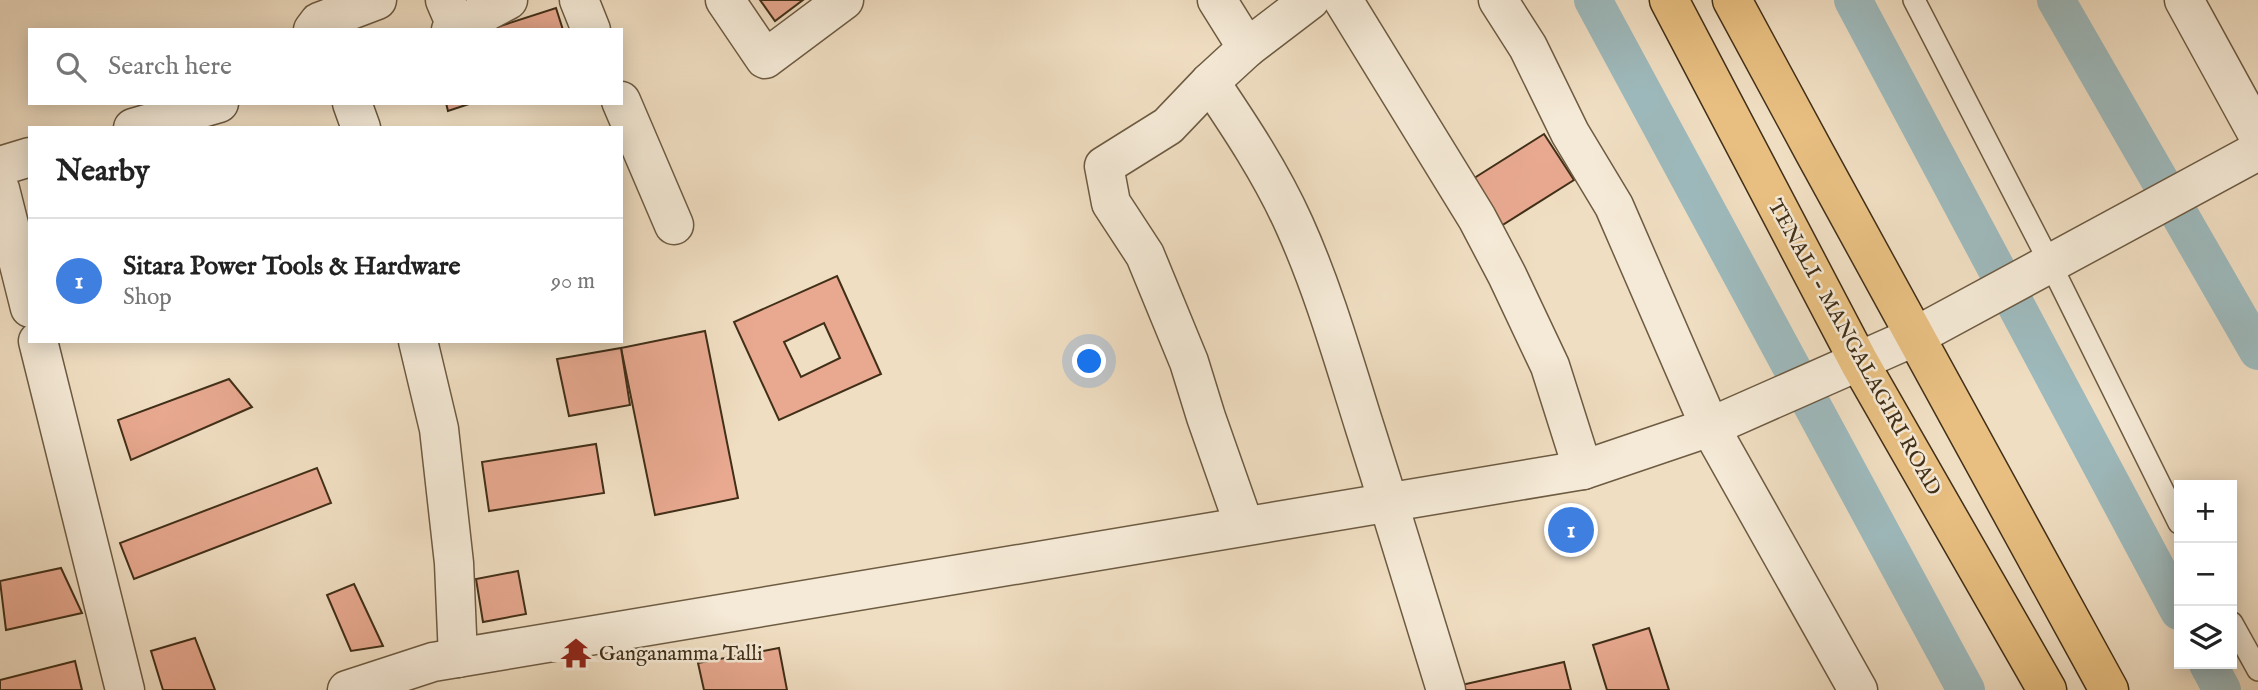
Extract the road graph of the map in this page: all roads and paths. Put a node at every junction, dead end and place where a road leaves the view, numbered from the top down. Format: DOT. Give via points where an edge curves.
graph roads {
  1 [pos="377,0"];
  2 [pos="508,0"];
  3 [pos="579,0"];
  4 [pos="725,0"];
  5 [pos="844,0"];
  6 [pos="1217,0"];
  7 [pos="1310,0"];
  8 [pos="1343,0"];
  9 [pos="1498,0"];
  10 [pos="1669,0"];
  11 [pos="1732,0"];
  12 [pos="1914,0"];
  13 [pos="2184,0"];
  14 [pos="451,19"];
  15 [pos="314,28"];
  16 [pos="590,28"];
  17 [pos="1247,48"];
  18 [pos="1210,82"];
  19 [pos="212,105"];
  20 [pos="353,105"];
  21 [pos="623,105"];
  22 [pos="140,126"];
  23 [pos="360,126"];
  24 [pos="2258,135"];
  25 [pos="2258,151"];
  26 [pos="28,158"];
  27 [pos="0,166"];
  28 [pos="0,188"];
  29 [pos="674,225"];
  30 [pos="2035,271"];
  31 [pos="28,300"];
  32 [pos="1916,336"];
  33 [pos="38,343"];
  34 [pos="418,343"];
  35 [pos="1844,368"];
  36 [pos="1726,420"];
  37 [pos="1583,470"];
  38 [pos="1390,503"];
  39 [pos="2174,514"];
  40 [pos="1244,525"];
  41 [pos="2237,632"];
  42 [pos="444,670"];
  43 [pos="2258,670"];
  44 [pos="125,690"];
  45 [pos="347,690"];
  46 [pos="1446,690"];
  47 [pos="1858,690"];
  48 [pos="2047,690"];
  49 [pos="2109,690"];
  1 -- 15 [label="street" via="319,22"];
  2 -- 14 [label="street"];
  3 -- 16 [label="street"];
  4 -- 5 [label="street" via="765,59"];
  6 -- 17 [label="street"];
  7 -- 17 [label="street"];
  8 -- 37 [label="street" via="1507,275 1550,366"];
  9 -- 36 [label="street" via="1528,47"];
  10 -- 35 [label="main road, TENALI - MANGALAGIRI ROAD"];
  11 -- 32 [label="main road"];
  12 -- 30 [label="lane"];
  13 -- 24 [label="street"];
  17 -- 18 [label="street"];
  18 -- 38 [label="street" via="1257,152 1294,224"];
  18 -- 40 [label="street" via="1168,125 1104,166 1111,203 1145,256 1189,362"];
  19 -- 22 [label="street"];
  20 -- 23 [label="street"];
  21 -- 29 [label="street"];
  25 -- 30 [label="street"];
  26 -- 27 [label="street"];
  28 -- 31 [label="street"];
  30 -- 32 [label="street"];
  30 -- 39 [label="lane"];
  32 -- 35 [label="street"];
  32 -- 49 [label="main road"];
  33 -- 44 [label="street"];
  34 -- 42 [label="street" via="439,429 455,575"];
  35 -- 36 [label="street"];
  35 -- 48 [label="main road, TENALI - MANGALAGIRI ROAD"];
  36 -- 37 [label="street"];
  36 -- 47 [label="street"];
  37 -- 38 [label="street"];
  38 -- 40 [label="street"];
  38 -- 46 [label="street"];
  40 -- 42 [label="street"];
  41 -- 43 [label="lane"];
  42 -- 45 [label="street"];
}
